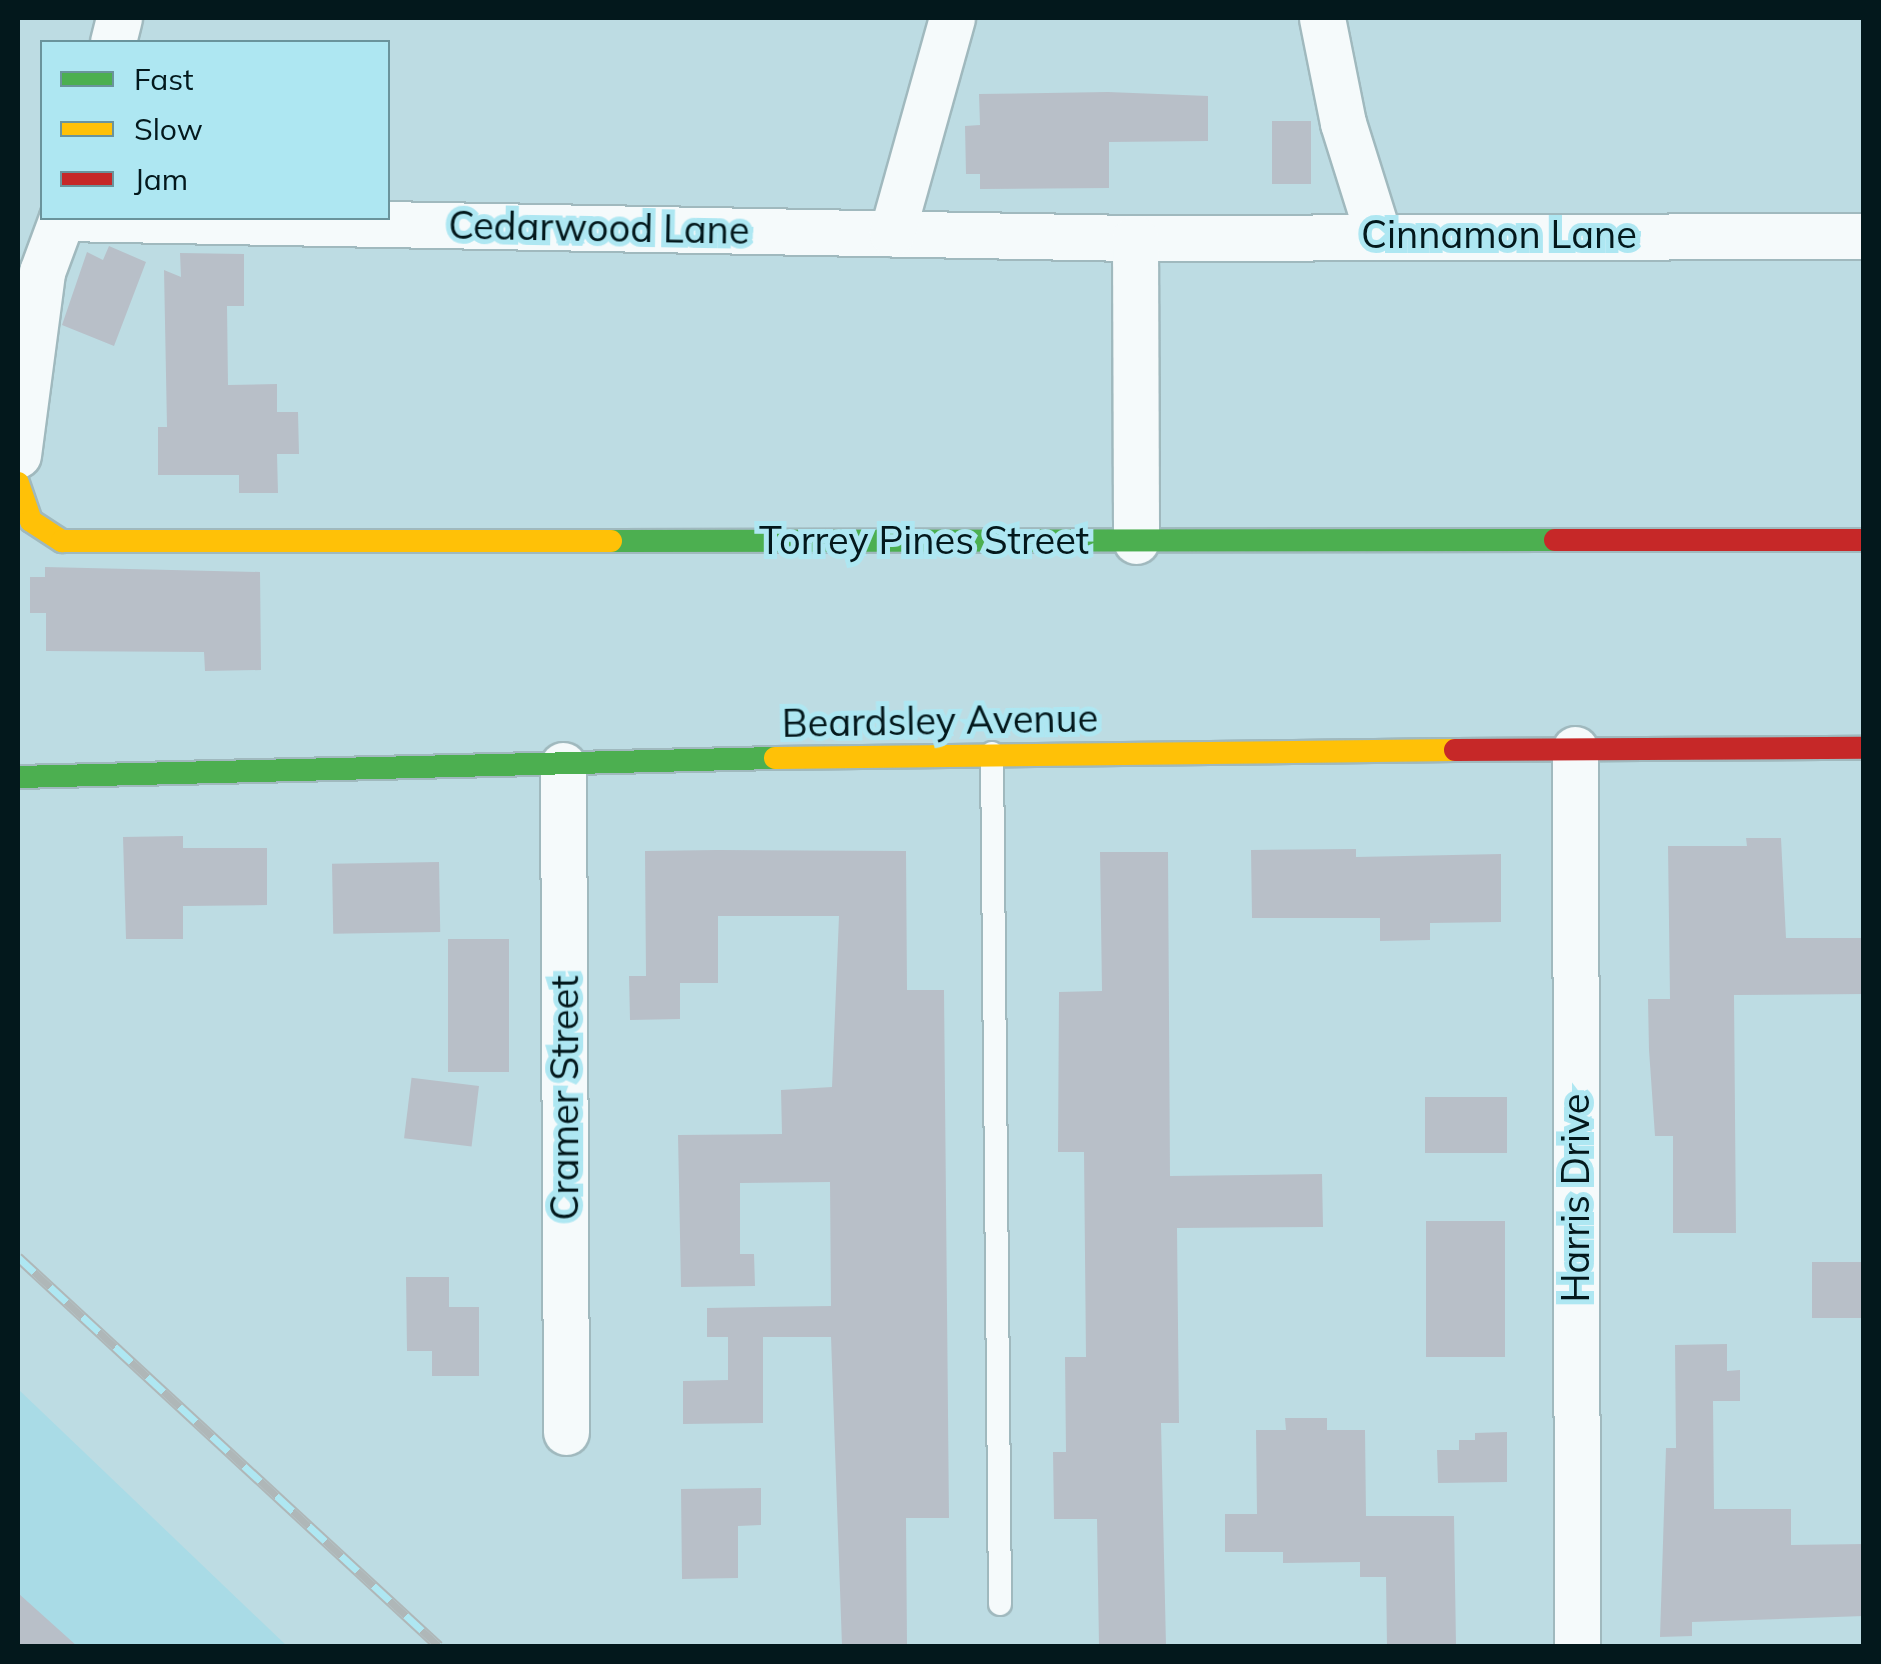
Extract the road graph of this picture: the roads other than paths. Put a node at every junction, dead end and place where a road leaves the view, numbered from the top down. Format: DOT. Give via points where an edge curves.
graph roads {
  1 [pos="952,18"];
  2 [pos="1322,18"];
  3 [pos="61,220"];
  4 [pos="173,220"];
  5 [pos="892,233"];
  6 [pos="1378,235"];
  7 [pos="1864,236"];
  8 [pos="1135,238"];
  9 [pos="18,456"];
  10 [pos="18,483"];
  11 [pos="1864,540"];
  12 [pos="1136,541"];
  13 [pos="1864,748"];
  14 [pos="1575,749"];
  15 [pos="992,753"];
  16 [pos="563,765"];
  17 [pos="18,777"];
  18 [pos="566,1432"];
  19 [pos="1000,1604"];
  20 [pos="1577,1646"];
  1 -- 5 [label="street"];
  2 -- 6 [label="street" via="1343,122"];
  3 -- 9 [label="street" via="42,272"];
  4 -- 5 [label="street, Cedarwood Lane"];
  5 -- 8 [label="street, Cedarwood Lane"];
  6 -- 7 [label="street, Cinnamon Lane"];
  6 -- 8 [label="street, Cinnamon Lane"];
  8 -- 12 [label="street"];
  10 -- 12 [label="street, Torrey Pines Street" via="31,521 62,541"];
  11 -- 12 [label="street, Torrey Pines Street"];
  13 -- 14 [label="street, Beardsley Avenue"];
  14 -- 15 [label="street, Beardsley Avenue"];
  14 -- 20 [label="street, Harris Drive"];
  15 -- 16 [label="street, Beardsley Avenue"];
  15 -- 19 [label="lane"];
  16 -- 17 [label="street, Beardsley Avenue"];
  16 -- 18 [label="street, Cramer Street"];
}
